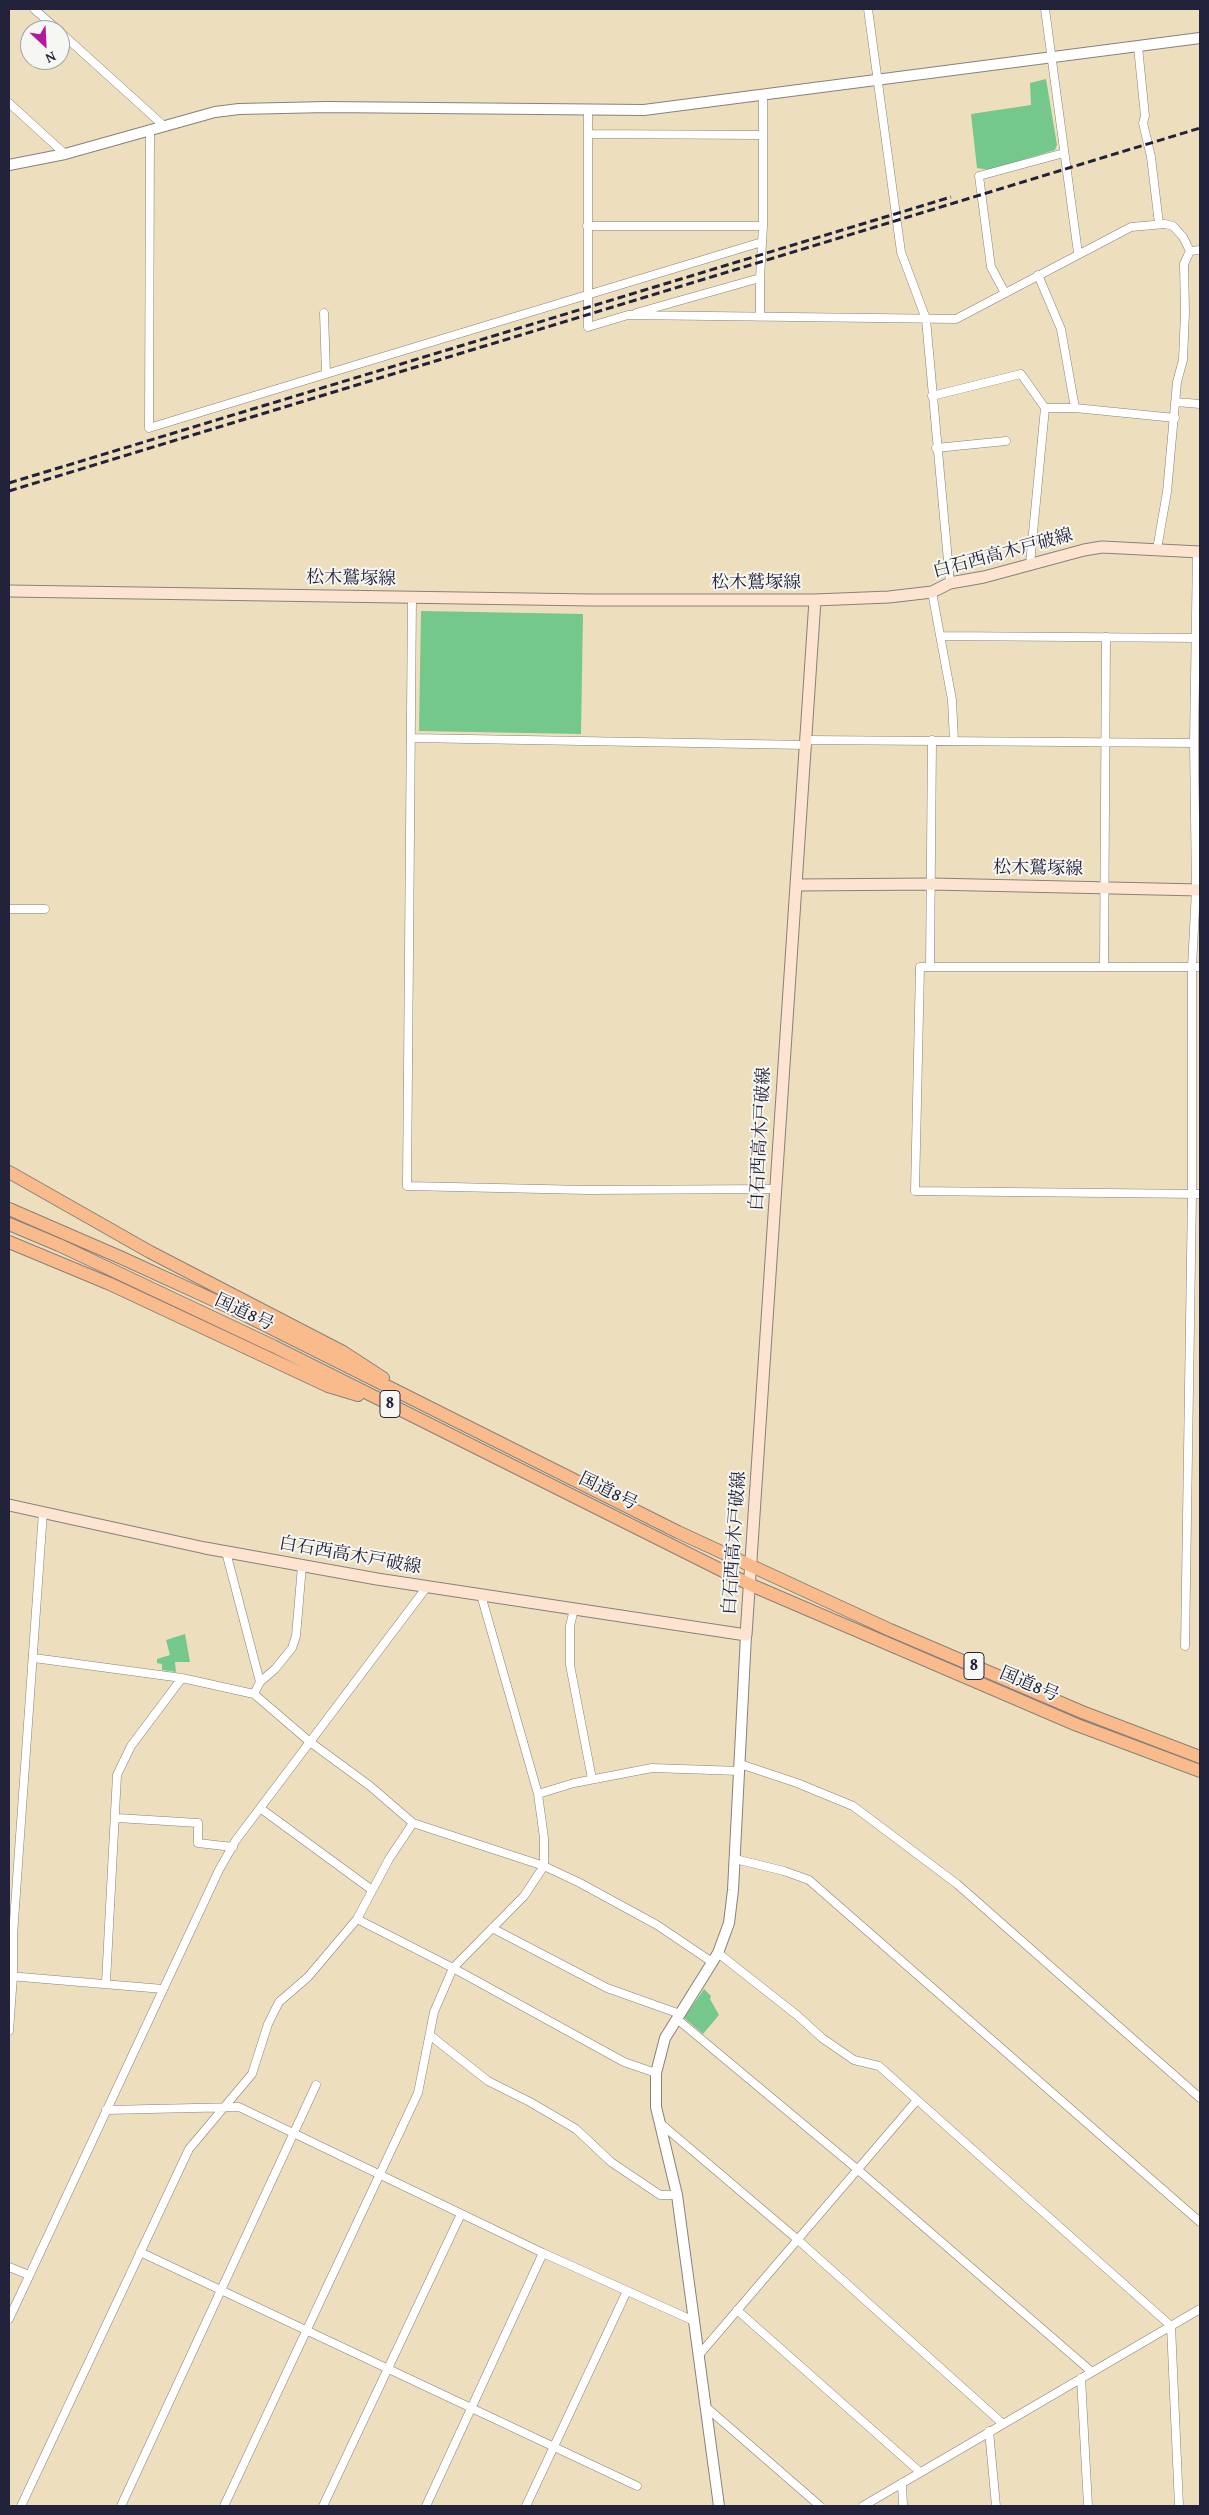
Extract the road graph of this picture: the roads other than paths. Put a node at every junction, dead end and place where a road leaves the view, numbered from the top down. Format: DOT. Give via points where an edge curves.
graph roads {
  1 [pos="34,9"];
  2 [pos="868,9"];
  3 [pos="1045,9"];
  4 [pos="46,20"];
  5 [pos="1200,38"];
  6 [pos="70,41"];
  7 [pos="1138,47"];
  8 [pos="1051,58"];
  9 [pos="877,80"];
  10 [pos="763,94"];
  11 [pos="9,103"];
  12 [pos="588,110"];
  13 [pos="164,126"];
  14 [pos="150,130"];
  15 [pos="590,134"];
  16 [pos="763,134"];
  17 [pos="1064,153"];
  18 [pos="65,154"];
  19 [pos="9,165"];
  20 [pos="1159,224"];
  21 [pos="588,226"];
  22 [pos="763,226"];
  23 [pos="762,242"];
  24 [pos="1200,250"];
  25 [pos="1190,251"];
  26 [pos="1078,253"];
  27 [pos="1038,275"];
  28 [pos="760,278"];
  29 [pos="1005,293"];
  30 [pos="588,295"];
  31 [pos="324,313"];
  32 [pos="628,315"];
  33 [pos="760,317"];
  34 [pos="926,319"];
  35 [pos="326,374"];
  36 [pos="932,396"];
  37 [pos="1176,402"];
  38 [pos="1200,404"];
  39 [pos="1045,408"];
  40 [pos="1075,408"];
  41 [pos="1175,418"];
  42 [pos="1006,442"];
  43 [pos="936,448"];
  44 [pos="1157,549"];
  45 [pos="1199,552"];
  46 [pos="1030,564"];
  47 [pos="950,583"];
  48 [pos="9,592"];
  49 [pos="932,592"];
  50 [pos="412,597"];
  51 [pos="815,600"];
  52 [pos="941,636"];
  53 [pos="1106,637"];
  54 [pos="1199,638"];
  55 [pos="412,738"];
  56 [pos="932,740"];
  57 [pos="954,741"];
  58 [pos="807,743"];
  59 [pos="1194,743"];
  60 [pos="1106,744"];
  61 [pos="932,884"];
  62 [pos="797,885"];
  63 [pos="1104,888"];
  64 [pos="1198,890"];
  65 [pos="9,909"];
  66 [pos="45,910"];
  67 [pos="930,967"];
  68 [pos="1104,967"];
  69 [pos="1196,967"];
  70 [pos="9,1172"];
  71 [pos="776,1189"];
  72 [pos="1196,1194"];
  73 [pos="9,1209"];
  74 [pos="9,1224"];
  75 [pos="9,1242"];
  76 [pos="392,1405"];
  77 [pos="436,1412"];
  78 [pos="9,1505"];
  79 [pos="43,1512"];
  80 [pos="226,1552"];
  81 [pos="302,1566"];
  82 [pos="752,1566"];
  83 [pos="751,1585"];
  84 [pos="426,1588"];
  85 [pos="481,1595"];
  86 [pos="574,1609"];
  87 [pos="747,1631"];
  88 [pos="1185,1646"];
  89 [pos="34,1658"];
  90 [pos="182,1678"];
  91 [pos="260,1682"];
  92 [pos="254,1694"];
  93 [pos="310,1742"];
  94 [pos="1200,1757"];
  95 [pos="740,1768"];
  96 [pos="1200,1772"];
  97 [pos="592,1779"];
  98 [pos="538,1794"];
  99 [pos="260,1808"];
  100 [pos="117,1818"];
  101 [pos="412,1823"];
  102 [pos="233,1846"];
  103 [pos="735,1859"];
  104 [pos="544,1866"];
  105 [pos="372,1890"];
  106 [pos="357,1919"];
  107 [pos="492,1928"];
  108 [pos="718,1953"];
  109 [pos="712,1962"];
  110 [pos="453,1968"];
  111 [pos="11,1976"];
  112 [pos="106,1982"];
  113 [pos="164,1989"];
  114 [pos="678,2016"];
  115 [pos="9,2031"];
  116 [pos="430,2036"];
  117 [pos="656,2073"];
  118 [pos="316,2084"];
  119 [pos="1200,2098"];
  120 [pos="917,2100"];
  121 [pos="227,2106"];
  122 [pos="106,2110"];
  123 [pos="659,2123"];
  124 [pos="295,2133"];
  125 [pos="857,2169"];
  126 [pos="381,2174"];
  127 [pos="677,2196"];
  128 [pos="461,2214"];
  129 [pos="1200,2222"];
  130 [pos="797,2239"];
  131 [pos="140,2252"];
  132 [pos="543,2254"];
  133 [pos="9,2267"];
  134 [pos="29,2276"];
  135 [pos="222,2290"];
  136 [pos="627,2291"];
  137 [pos="1200,2309"];
  138 [pos="737,2310"];
  139 [pos="9,2319"];
  140 [pos="694,2321"];
  141 [pos="1171,2326"];
  142 [pos="307,2330"];
  143 [pos="699,2355"];
  144 [pos="388,2368"];
  145 [pos="1092,2372"];
  146 [pos="1081,2378"];
  147 [pos="706,2407"];
  148 [pos="471,2408"];
  149 [pos="1002,2423"];
  150 [pos="989,2431"];
  151 [pos="554,2446"];
  152 [pos="920,2472"];
  153 [pos="902,2483"];
  154 [pos="637,2486"];
  155 [pos="21,2506"];
  156 [pos="121,2506"];
  157 [pos="224,2506"];
  158 [pos="323,2506"];
  159 [pos="426,2506"];
  160 [pos="526,2506"];
  161 [pos="719,2506"];
  162 [pos="820,2506"];
  163 [pos="863,2506"];
  164 [pos="903,2506"];
  165 [pos="996,2506"];
  166 [pos="1088,2506"];
  167 [pos="1179,2506"];
  1 -- 4 [label="street"];
  2 -- 9 [label="street"];
  3 -- 8 [label="street"];
  5 -- 7 [label="street"];
  6 -- 13 [label="street"];
  7 -- 8 [label="street"];
  7 -- 20 [label="street" via="1144,122"];
  8 -- 9 [label="street"];
  8 -- 17 [label="street"];
  9 -- 10 [label="street"];
  9 -- 34 [label="street" via="901,252"];
  10 -- 12 [label="street" via="644,110"];
  10 -- 16 [label="street"];
  11 -- 18 [label="street"];
  12 -- 13 [label="street" via="327,106 239,109"];
  12 -- 15 [label="street"];
  13 -- 14 [label="street"];
  14 -- 18 [label="street"];
  14 -- 35 [label="street" via="149,428"];
  15 -- 16 [label="street"];
  15 -- 21 [label="street"];
  16 -- 22 [label="street"];
  17 -- 26 [label="street"];
  17 -- 29 [label="street" via="979,176 991,267"];
  18 -- 19 [label="street"];
  20 -- 25 [label="street" via="1173,226"];
  20 -- 26 [label="street" via="1131,227"];
  21 -- 22 [label="street"];
  21 -- 30 [label="street"];
  22 -- 23 [label="street"];
  23 -- 28 [label="street"];
  23 -- 30 [label="street"];
  24 -- 25 [label="street"];
  25 -- 37 [label="street" via="1184,264 1183,360"];
  26 -- 27 [label="street"];
  27 -- 29 [label="street"];
  27 -- 40 [label="street" via="1061,329"];
  28 -- 32 [label="street"];
  28 -- 33 [label="street"];
  29 -- 34 [label="street" via="956,319"];
  30 -- 32 [label="street" via="588,327"];
  30 -- 35 [label="street"];
  31 -- 35 [label="street"];
  32 -- 33 [label="street"];
  33 -- 34 [label="street"];
  34 -- 36 [label="street"];
  36 -- 39 [label="street" via="1021,374"];
  36 -- 43 [label="street"];
  37 -- 38 [label="street"];
  37 -- 41 [label="street"];
  39 -- 40 [label="street"];
  39 -- 46 [label="street"];
  40 -- 41 [label="street"];
  41 -- 44 [label="street"];
  42 -- 43 [label="street"];
  43 -- 47 [label="street"];
  44 -- 45 [label="main road, 白石西高木戸破線"];
  44 -- 46 [label="main road, 白石西高木戸破線" via="1102,547"];
  45 -- 54 [label="street"];
  46 -- 47 [label="main road, 白石西高木戸破線"];
  47 -- 49 [label="main road, 白石西高木戸破線"];
  48 -- 50 [label="main road, 松木鷲塚線"];
  49 -- 51 [label="main road, 白石西高木戸破線"];
  49 -- 52 [label="street"];
  50 -- 51 [label="main road, 松木鷲塚線"];
  50 -- 55 [label="street"];
  51 -- 58 [label="main road, 松木鷲塚線"];
  52 -- 53 [label="street"];
  52 -- 57 [label="street" via="952,700"];
  53 -- 54 [label="street"];
  53 -- 60 [label="street"];
  54 -- 59 [label="street"];
  55 -- 58 [label="street"];
  55 -- 71 [label="street" via="407,1186 587,1190"];
  56 -- 57 [label="street"];
  56 -- 58 [label="street"];
  56 -- 61 [label="street"];
  57 -- 60 [label="street"];
  58 -- 62 [label="main road, 松木鷲塚線"];
  59 -- 60 [label="street"];
  59 -- 64 [label="street"];
  60 -- 63 [label="street"];
  61 -- 62 [label="main road, 松木鷲塚線"];
  61 -- 63 [label="main road, 松木鷲塚線"];
  61 -- 67 [label="street"];
  62 -- 71 [label="main road, 白石西高木戸破線"];
  63 -- 64 [label="main road, 松木鷲塚線"];
  63 -- 68 [label="street"];
  64 -- 69 [label="street"];
  65 -- 66 [label="street"];
  67 -- 68 [label="street"];
  67 -- 72 [label="street" via="920,967 915,1192"];
  68 -- 69 [label="street"];
  69 -- 72 [label="street"];
  70 -- 77 [label="highway" via="150,1252 343,1352"];
  71 -- 82 [label="main road, 白石西高木戸破線"];
  72 -- 88 [label="street"];
  73 -- 77 [label="highway, 国道8号 / 8" via="231,1308"];
  74 -- 76 [label="highway, 国道8号 / 8"];
  75 -- 76 [label="highway" via="110,1284 328,1386"];
  76 -- 83 [label="highway, 国道8号 / 8"];
  77 -- 82 [label="highway, 国道8号 / 8"];
  78 -- 79 [label="main road, 白石西高木戸破線"];
  79 -- 80 [label="main road, 白石西高木戸破線"];
  79 -- 89 [label="street"];
  80 -- 81 [label="main road, 白石西高木戸破線"];
  80 -- 91 [label="street"];
  81 -- 84 [label="main road, 白石西高木戸破線"];
  81 -- 91 [label="street" via="296,1636 292,1648"];
  82 -- 83 [label="main road, 白石西高木戸破線"];
  82 -- 94 [label="highway, 国道8号 / 8" via="890,1630 1082,1712"];
  83 -- 87 [label="main road, 白石西高木戸破線"];
  83 -- 96 [label="highway, 国道8号 / 8" via="1077,1725"];
  84 -- 85 [label="main road, 白石西高木戸破線"];
  84 -- 93 [label="street"];
  85 -- 86 [label="main road, 白石西高木戸破線"];
  85 -- 98 [label="street"];
  86 -- 87 [label="main road, 白石西高木戸破線"];
  86 -- 97 [label="street" via="570,1626 570,1665"];
  87 -- 95 [label="street"];
  89 -- 90 [label="street"];
  89 -- 111 [label="street"];
  90 -- 92 [label="street"];
  90 -- 100 [label="street" via="131,1746 117,1775"];
  91 -- 92 [label="street"];
  92 -- 93 [label="street"];
  93 -- 99 [label="street"];
  93 -- 101 [label="street" via="370,1786"];
  95 -- 97 [label="street" via="652,1768"];
  95 -- 103 [label="street"];
  95 -- 119 [label="street" via="797,1783 853,1806 957,1884"];
  97 -- 98 [label="street"];
  98 -- 104 [label="street"];
  99 -- 102 [label="street"];
  99 -- 105 [label="street"];
  100 -- 102 [label="street" via="198,1823 198,1843"];
  100 -- 112 [label="street"];
  101 -- 104 [label="street"];
  101 -- 105 [label="street"];
  102 -- 113 [label="street"];
  103 -- 108 [label="street" via="729,1923"];
  103 -- 129 [label="street" via="809,1880"];
  104 -- 107 [label="street" via="524,1896"];
  104 -- 109 [label="street" via="658,1925"];
  105 -- 106 [label="street"];
  106 -- 110 [label="street"];
  106 -- 121 [label="street" via="308,1977 280,2002 268,2024 252,2074"];
  107 -- 110 [label="street"];
  107 -- 114 [label="street" via="607,1988"];
  108 -- 109 [label="street"];
  108 -- 120 [label="street" via="822,2038 854,2060 879,2066"];
  109 -- 114 [label="street"];
  110 -- 116 [label="street" via="434,2012"];
  110 -- 117 [label="street" via="624,2062"];
  111 -- 112 [label="street"];
  111 -- 115 [label="street"];
  112 -- 113 [label="street"];
  113 -- 122 [label="street"];
  114 -- 117 [label="street" via="665,2038"];
  114 -- 125 [label="street"];
  116 -- 126 [label="street" via="418,2093"];
  116 -- 127 [label="street" via="488,2081 576,2129 611,2162 660,2195"];
  117 -- 123 [label="street"];
  118 -- 124 [label="street"];
  120 -- 125 [label="street"];
  120 -- 141 [label="street"];
  121 -- 122 [label="street"];
  121 -- 124 [label="street" via="239,2107"];
  121 -- 131 [label="street" via="188,2149"];
  122 -- 134 [label="street"];
  123 -- 127 [label="street"];
  123 -- 130 [label="street"];
  124 -- 126 [label="street"];
  124 -- 135 [label="street"];
  125 -- 130 [label="street"];
  125 -- 145 [label="street"];
  126 -- 128 [label="street"];
  126 -- 142 [label="street"];
  127 -- 140 [label="street"];
  128 -- 132 [label="street"];
  128 -- 144 [label="street"];
  130 -- 138 [label="street"];
  130 -- 149 [label="street"];
  131 -- 135 [label="street"];
  131 -- 155 [label="street"];
  132 -- 136 [label="street"];
  132 -- 148 [label="street"];
  133 -- 134 [label="street"];
  134 -- 139 [label="street"];
  135 -- 142 [label="street"];
  135 -- 156 [label="street"];
  136 -- 140 [label="street"];
  136 -- 151 [label="street"];
  137 -- 141 [label="street"];
  138 -- 143 [label="street"];
  138 -- 152 [label="street"];
  140 -- 143 [label="street"];
  141 -- 145 [label="street"];
  141 -- 167 [label="street"];
  142 -- 144 [label="street"];
  142 -- 157 [label="street"];
  143 -- 147 [label="street"];
  144 -- 148 [label="street"];
  144 -- 158 [label="street"];
  145 -- 146 [label="street"];
  146 -- 149 [label="street"];
  146 -- 166 [label="street"];
  147 -- 161 [label="street"];
  147 -- 162 [label="street"];
  148 -- 151 [label="street"];
  148 -- 159 [label="street"];
  149 -- 150 [label="street"];
  150 -- 152 [label="street"];
  150 -- 165 [label="street"];
  151 -- 154 [label="street"];
  151 -- 160 [label="street"];
  152 -- 153 [label="street"];
  153 -- 163 [label="street"];
  153 -- 164 [label="street"];
}
